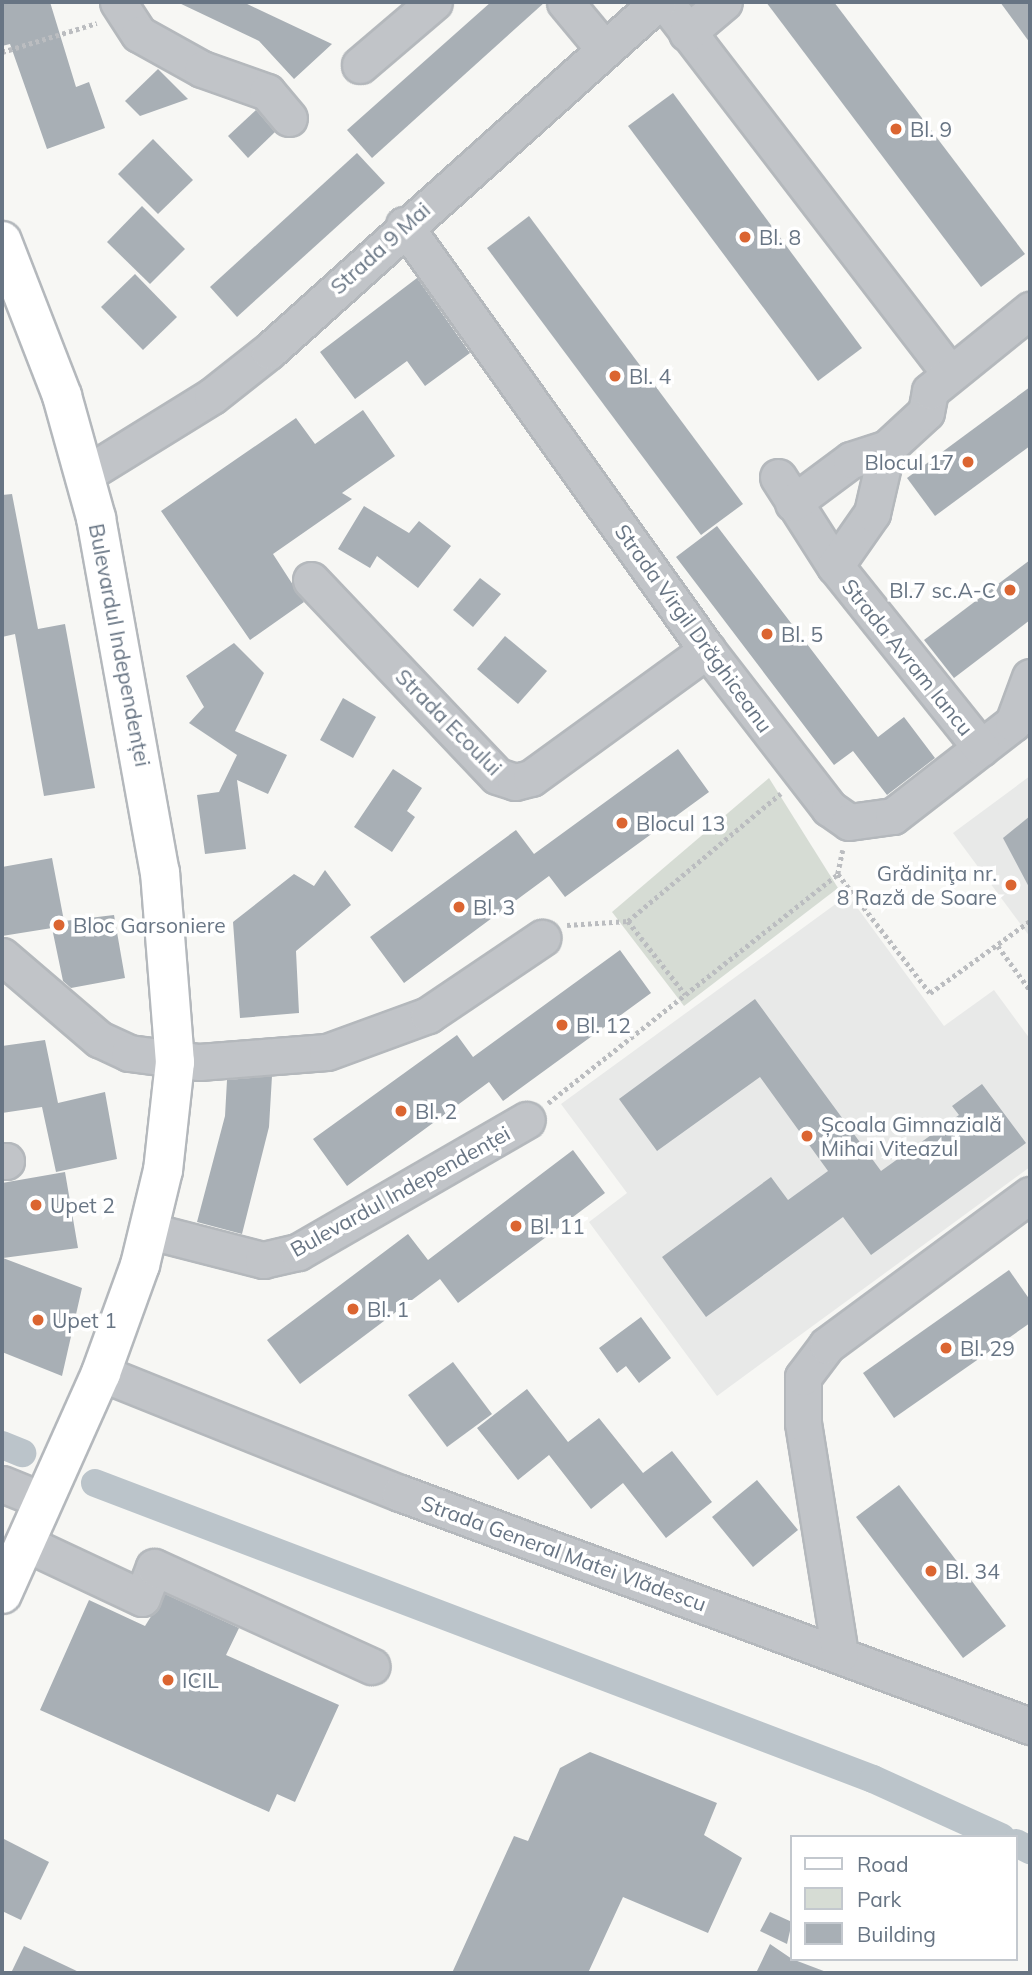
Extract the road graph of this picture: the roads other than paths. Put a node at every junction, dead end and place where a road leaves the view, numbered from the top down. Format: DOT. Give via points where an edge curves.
graph roads {
  1 [pos="434,2"];
  2 [pos="565,2"];
  3 [pos="658,2"];
  4 [pos="665,2"];
  5 [pos="724,2"];
  6 [pos="120,9"];
  7 [pos="687,33"];
  8 [pos="604,49"];
  9 [pos="360,65"];
  10 [pos="289,118"];
  11 [pos="404,225"];
  12 [pos="2,241"];
  13 [pos="1030,310"];
  14 [pos="948,371"];
  15 [pos="887,448"];
  16 [pos="86,474"];
  17 [pos="835,566"];
  18 [pos="311,580"];
  19 [pos="707,650"];
  20 [pos="1030,677"];
  21 [pos="981,748"];
  22 [pos="542,938"];
  23 [pos="2,956"];
  24 [pos="175,1062"];
  25 [pos="527,1120"];
  26 [pos="1030,1195"];
  27 [pos="150,1231"];
  28 [pos="101,1373"];
  29 [pos="2,1485"];
  30 [pos="44,1501"];
  31 [pos="25,1544"];
  32 [pos="2,1594"];
  33 [pos="840,1654"];
  34 [pos="371,1666"];
  35 [pos="1030,1726"];
  1 -- 9 [label="street"];
  2 -- 8 [label="street"];
  3 -- 8 [label="street, Strada 9 Mai"];
  4 -- 7 [label="street"];
  5 -- 7 [label="street"];
  6 -- 10 [label="street" via="139,34 202,69 267,92"];
  7 -- 14 [label="street"];
  8 -- 11 [label="street, Strada 9 Mai"];
  11 -- 16 [label="street, Strada 9 Mai" via="212,396"];
  11 -- 19 [label="street, Strada Virgil Drăghiceanu"];
  12 -- 16 [label="main road, Bulevardul Independenței"];
  13 -- 14 [label="street"];
  14 -- 15 [label="street" via="930,391 926,412"];
  15 -- 17 [label="street, Strada Avram Iancu" via="872,513"];
  15 -- 17 [label="street" via="786,490"];
  16 -- 24 [label="main road, Bulevardul Independenței" via="160,872"];
  17 -- 21 [label="street, Strada Avram Iancu"];
  18 -- 19 [label="street, Strada Ecoului" via="497,776 514,782 531,778"];
  19 -- 21 [label="street, Strada Virgil Drăghiceanu" via="803,774 849,822 893,816"];
  20 -- 21 [label="street" via="1013,723"];
  22 -- 24 [label="street" via="428,1015 327,1052"];
  23 -- 24 [label="street" via="99,1040"];
  24 -- 27 [label="main road, Bulevardul Independenței"];
  25 -- 27 [label="street, Bulevardul Independenței" via="298,1252 263,1260"];
  26 -- 33 [label="street" via="827,1345 803,1377 803,1423"];
  27 -- 28 [label="main road, Bulevardul Independenței"];
  28 -- 30 [label="main road, Bulevardul Independenței"];
  28 -- 33 [label="street, Strada General Matei Vlădescu" via="412,1497"];
  29 -- 30 [label="street"];
  30 -- 31 [label="main road, Bulevardul Independenței"];
  31 -- 32 [label="main road, Bulevardul Independenței"];
  31 -- 34 [label="street" via="142,1598 154,1567"];
  33 -- 35 [label="street, Strada General Matei Vlădescu"];
}
